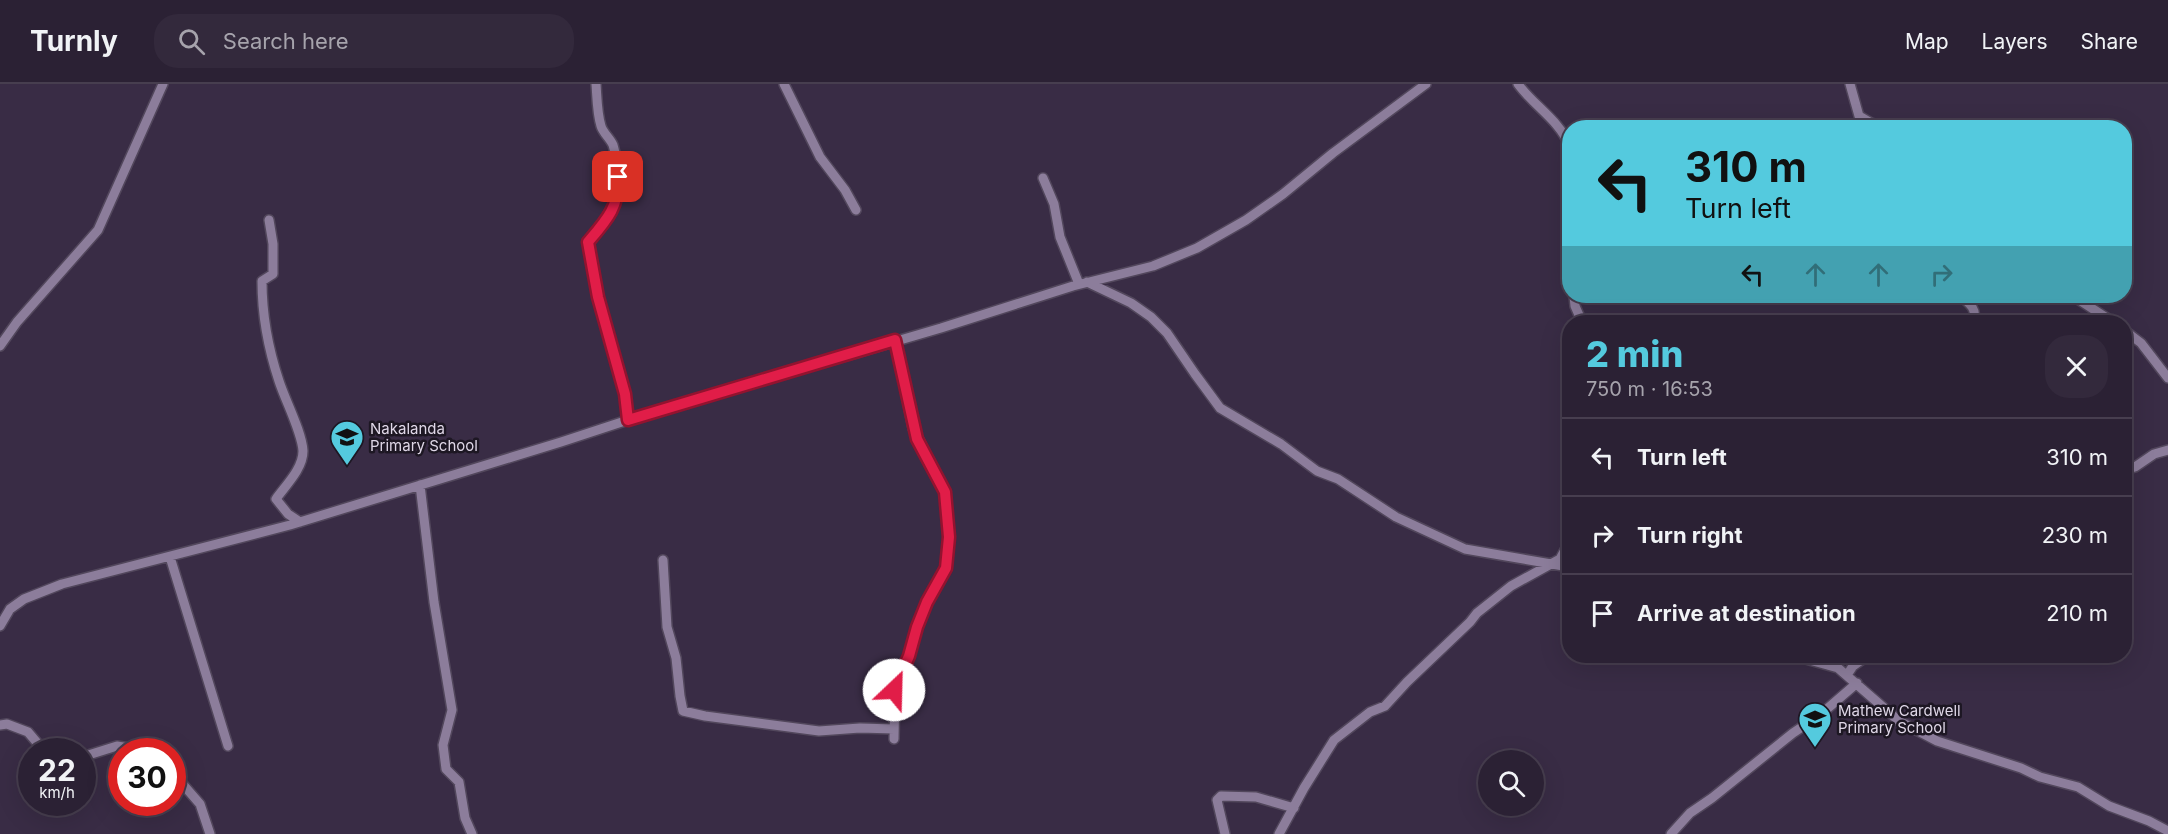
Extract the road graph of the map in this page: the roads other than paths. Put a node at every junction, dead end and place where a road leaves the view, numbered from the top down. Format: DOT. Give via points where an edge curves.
graph roads {
  1 [pos="163,84"];
  2 [pos="596,84"];
  3 [pos="784,84"];
  4 [pos="1426,84"];
  5 [pos="1518,84"];
  6 [pos="1850,84"];
  7 [pos="1865,120"];
  8 [pos="1562,132"];
  9 [pos="1043,178"];
  10 [pos="856,210"];
  11 [pos="269,220"];
  12 [pos="1083,283"];
  13 [pos="2084,303"];
  14 [pos="2102,315"];
  15 [pos="2132,336"];
  16 [pos="895,340"];
  17 [pos="0,346"];
  18 [pos="2168,378"];
  19 [pos="628,420"];
  20 [pos="2168,450"];
  21 [pos="2132,468"];
  22 [pos="420,485"];
  23 [pos="300,522"];
  24 [pos="1562,555"];
  25 [pos="170,557"];
  26 [pos="663,560"];
  27 [pos="1553,564"];
  28 [pos="1562,566"];
  29 [pos="5,609"];
  30 [pos="0,626"];
  31 [pos="1820,663"];
  32 [pos="1857,663"];
  33 [pos="1847,675"];
  34 [pos="1857,683"];
  35 [pos="0,724"];
  36 [pos="33,738"];
  37 [pos="228,746"];
  38 [pos="186,788"];
  39 [pos="1294,808"];
  40 [pos="2168,831"];
  41 [pos="210,834"];
  42 [pos="472,834"];
  43 [pos="1225,834"];
  44 [pos="1279,834"];
  45 [pos="1671,834"];
  1 -- 17 [label="street" via="98,230"];
  2 -- 19 [label="street" via="601,128 612,142 617,161 619,193 588,242"];
  3 -- 10 [label="street" via="820,157"];
  4 -- 12 [label="street" via="1230,230 1153,266"];
  5 -- 8 [label="street"];
  6 -- 7 [label="street" via="1859,116"];
  9 -- 12 [label="street" via="1060,237"];
  11 -- 23 [label="street" via="273,274 262,281 262,309 279,380 303,451 300,466 276,499"];
  12 -- 16 [label="street"];
  12 -- 27 [label="street" via="1131,303 1151,317 1167,333 1220,408 1281,444 1317,471 1338,479 1396,517 1465,549"];
  13 -- 14 [label="street"];
  15 -- 18 [label="street"];
  16 -- 19 [label="street"];
  16 -- 26 [label="street" via="917,439 945,492 949,537 946,568 927,602 895,685 894,734 860,729 819,731 684,711 667,627"];
  19 -- 22 [label="street"];
  20 -- 21 [label="street"];
  22 -- 23 [label="street"];
  22 -- 42 [label="street" via="452,710 443,745 446,769 459,782"];
  23 -- 25 [label="street"];
  24 -- 27 [label="street"];
  25 -- 29 [label="street" via="62,584"];
  25 -- 37 [label="street"];
  27 -- 28 [label="street"];
  27 -- 39 [label="street" via="1510,586 1390,702 1339,735"];
  29 -- 30 [label="street"];
  31 -- 33 [label="street"];
  32 -- 33 [label="street"];
  33 -- 34 [label="street"];
  34 -- 40 [label="street" via="1899,721 1937,741 2078,787 2118,810"];
  34 -- 45 [label="street" via="1690,813"];
  35 -- 36 [label="street" via="28,732"];
  38 -- 41 [label="street" via="200,804"];
  39 -- 43 [label="street" via="1256,797 1221,796 1217,800"];
  39 -- 44 [label="street"];
}
